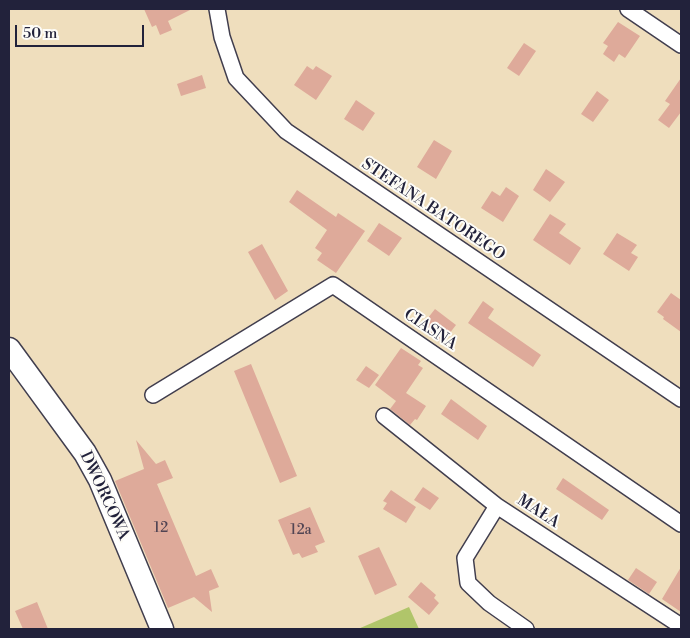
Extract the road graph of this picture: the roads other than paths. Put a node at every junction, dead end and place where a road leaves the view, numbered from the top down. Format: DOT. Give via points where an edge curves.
graph roads {
  1 [pos="217,9"];
  2 [pos="628,9"];
  3 [pos="681,45"];
  4 [pos="9,349"];
  5 [pos="153,395"];
  6 [pos="681,398"];
  7 [pos="384,416"];
  8 [pos="497,506"];
  9 [pos="681,524"];
  10 [pos="681,626"];
  11 [pos="162,629"];
  12 [pos="526,629"];
  1 -- 6 [label="street, STEFANA BATOREGO" via="222,37 236,78 286,131"];
  2 -- 3 [label="street"];
  4 -- 11 [label="street, DWORCOWA" via="86,453"];
  5 -- 9 [label="street, CIASNA" via="333,285"];
  7 -- 8 [label="street, MAŁA"];
  8 -- 10 [label="street, MAŁA"];
  8 -- 12 [label="street" via="465,558 468,583 489,604"];
}
